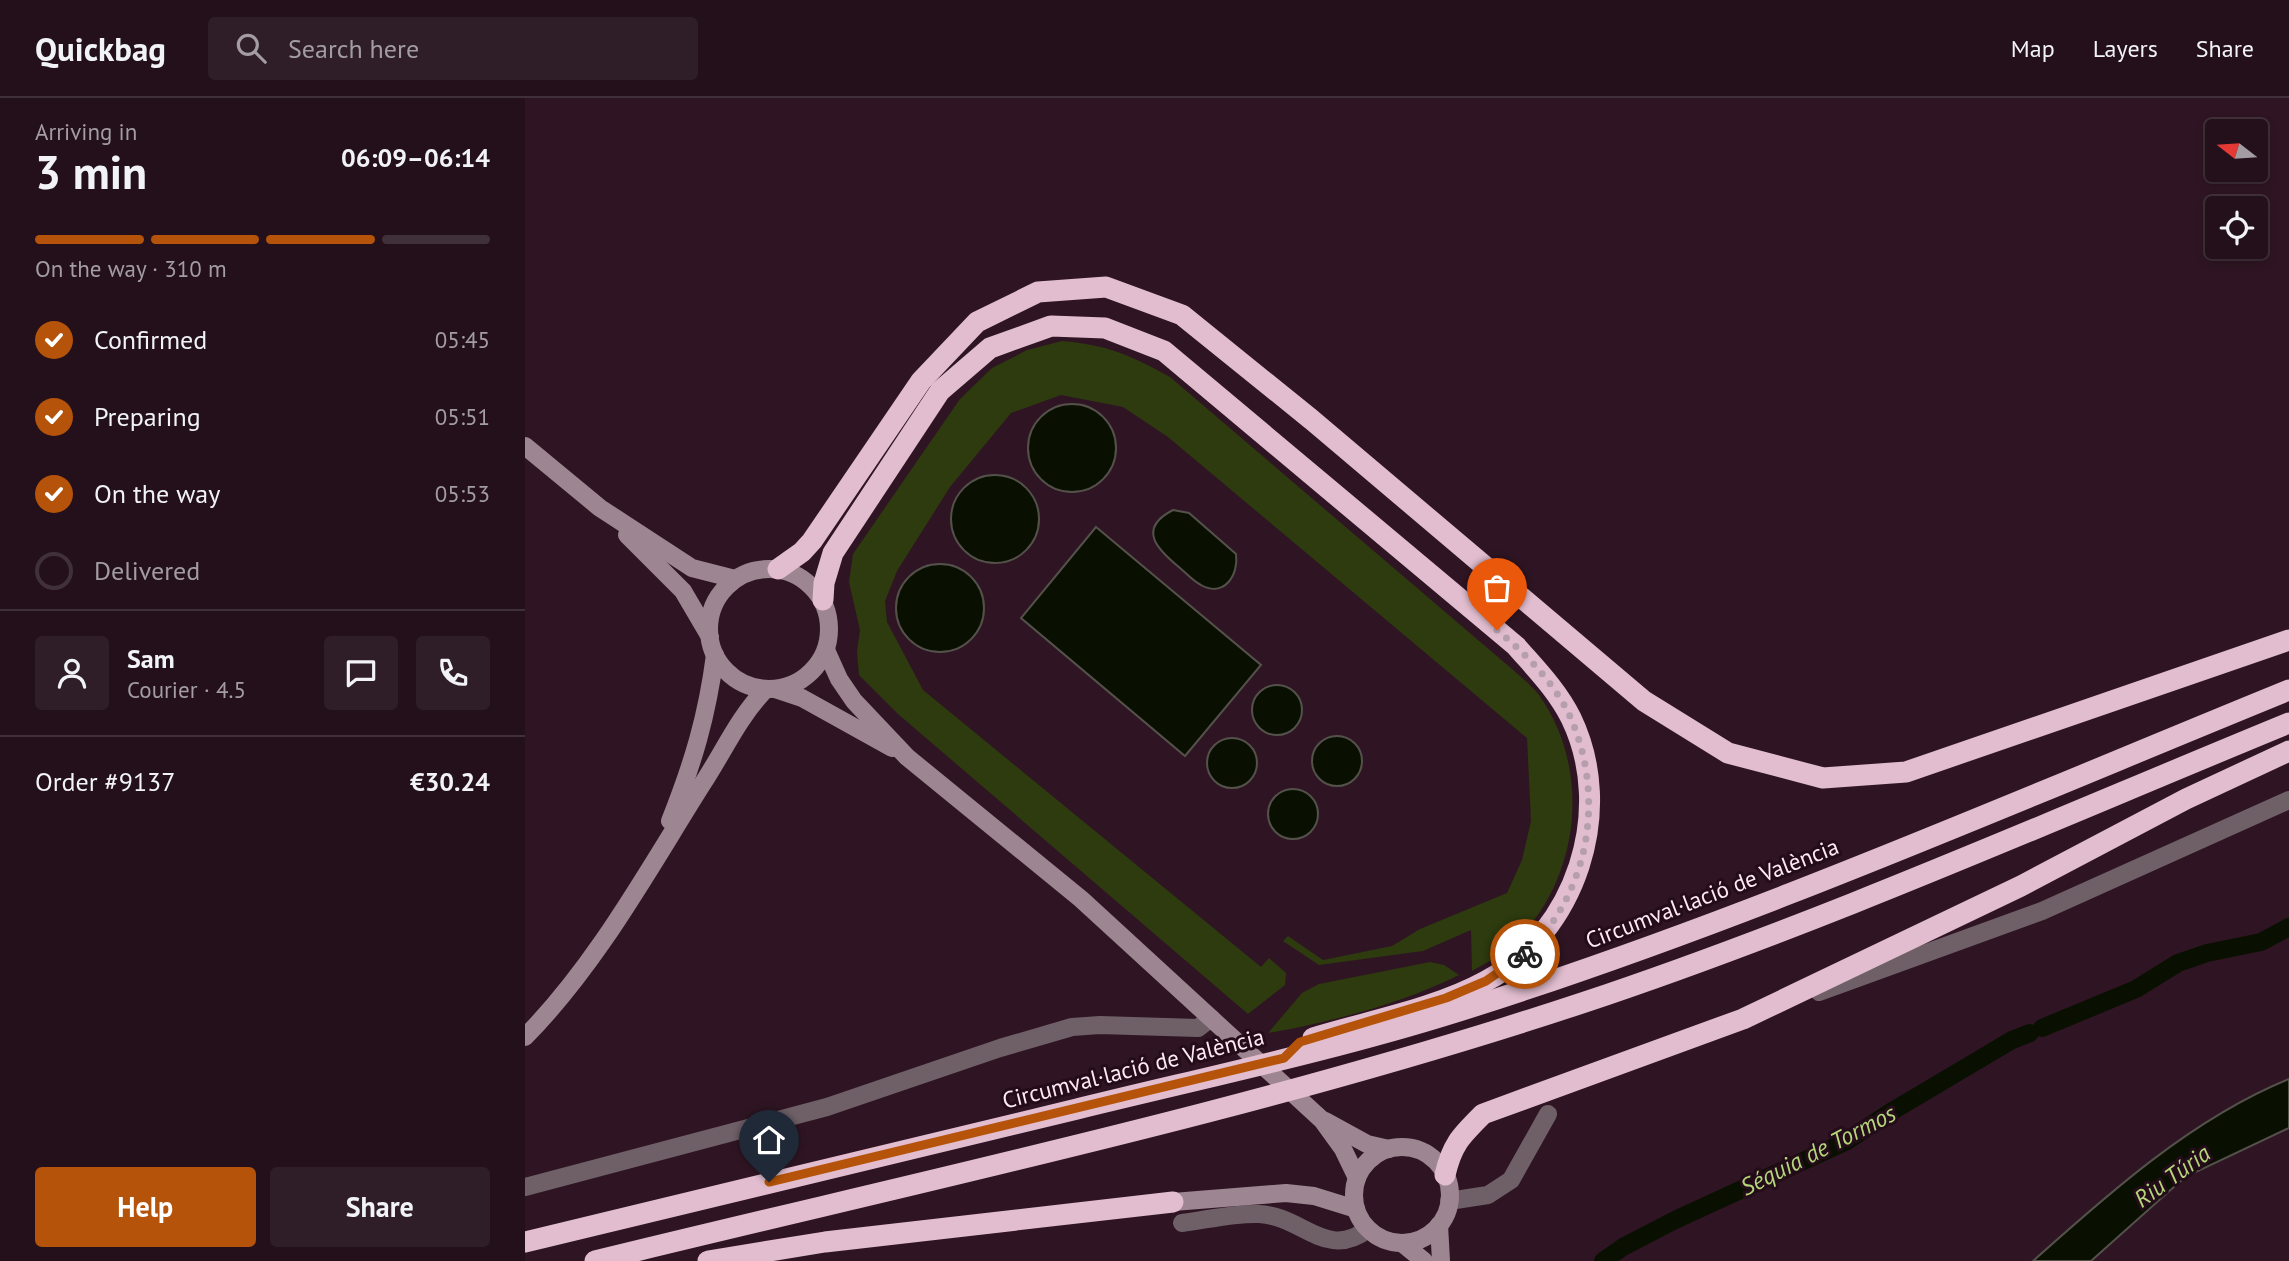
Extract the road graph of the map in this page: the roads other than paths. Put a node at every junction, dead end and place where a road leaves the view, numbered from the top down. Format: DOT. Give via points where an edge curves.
graph roads {
  1 [pos="525,446"];
  2 [pos="600,508"];
  3 [pos="778,569"];
  4 [pos="735,579"];
  5 [pos="823,600"];
  6 [pos="710,637"];
  7 [pos="2289,640"];
  8 [pos="826,650"];
  9 [pos="715,655"];
  10 [pos="770,690"];
  11 [pos="2289,690"];
  12 [pos="2289,723"];
  13 [pos="2289,751"];
  14 [pos="907,757"];
  15 [pos="2289,800"];
  16 [pos="655,857"];
  17 [pos="1211,1018"];
  18 [pos="1743,1019"];
  19 [pos="525,1037"];
  20 [pos="1319,1043"];
  21 [pos="1548,1114"];
  22 [pos="1322,1120"];
  23 [pos="1389,1149"];
  24 [pos="1445,1175"];
  25 [pos="1357,1178"];
  26 [pos="525,1187"];
  27 [pos="1449,1201"];
  28 [pos="1173,1202"];
  29 [pos="1356,1209"];
  30 [pos="1182,1223"];
  31 [pos="1439,1225"];
  32 [pos="1368,1229"];
  33 [pos="525,1242"];
  34 [pos="1402,1243"];
  35 [pos="595,1261"];
  36 [pos="708,1261"];
  37 [pos="1424,1261"];
  38 [pos="1441,1261"];
  1 -- 2 [label="main road"];
  2 -- 4 [label="main road" via="692,568"];
  2 -- 6 [label="main road" via="683,591"];
  3 -- 4 [label="main road" via="755,570"];
  3 -- 5 [label="main road" via="808,581"];
  3 -- 7 [label="highway" via="813,541 921,381 977,322 1038,292 1106,287 1182,316 1644,701 1728,753 1823,778 1906,772"];
  4 -- 6 [label="main road" via="714,604"];
  5 -- 8 [label="main road" via="829,625"];
  5 -- 20 [label="highway" via="833,553 940,391 990,348 1051,326 1105,328 1164,351 1516,646 1552,686 1571,719 1587,763 1590,821 1579,868 1558,914 1527,952 1486,981"];
  6 -- 9 [label="main road"];
  8 -- 10 [label="main road" via="806,677"];
  8 -- 14 [label="main road" via="854,701"];
  9 -- 10 [label="main road" via="731,676 754,688"];
  9 -- 16 [label="main road" via="708,709 694,758"];
  10 -- 14 [label="main road" via="802,698"];
  10 -- 16 [label="main road" via="737,723"];
  11 -- 20 [label="highway, Circumval·lació de València" via="1797,891 1569,975 1453,1013"];
  12 -- 35 [label="highway" via="1818,917 1586,1001 1229,1107"];
  13 -- 18 [label="highway"];
  14 -- 17 [label="main road" via="1081,899"];
  15 -- 18 [label="street" via="2042,911"];
  16 -- 19 [label="main road" via="585,965"];
  17 -- 22 [label="main road"];
  17 -- 26 [label="street" via="1198,1028 1072,1027 827,1107"];
  18 -- 24 [label="highway" via="1483,1114 1458,1138"];
  20 -- 33 [label="highway, Circumval·lació de València" via="1284,1058"];
  21 -- 27 [label="street" via="1511,1180 1488,1195"];
  22 -- 23 [label="main road" via="1367,1144"];
  22 -- 25 [label="main road"];
  23 -- 24 [label="main road" via="1402,1147 1428,1155"];
  23 -- 25 [label="main road" via="1375,1155"];
  24 -- 27 [label="main road"];
  25 -- 29 [label="main road"];
  27 -- 31 [label="main road"];
  28 -- 29 [label="main road" via="1286,1193"];
  28 -- 36 [label="highway" via="825,1242"];
  29 -- 32 [label="main road"];
  30 -- 32 [label="street" via="1257,1214 1338,1245 1354,1242"];
  31 -- 34 [label="main road" via="1429,1235"];
  31 -- 38 [label="main road"];
  32 -- 34 [label="main road" via="1378,1237"];
  34 -- 37 [label="main road"];
}
